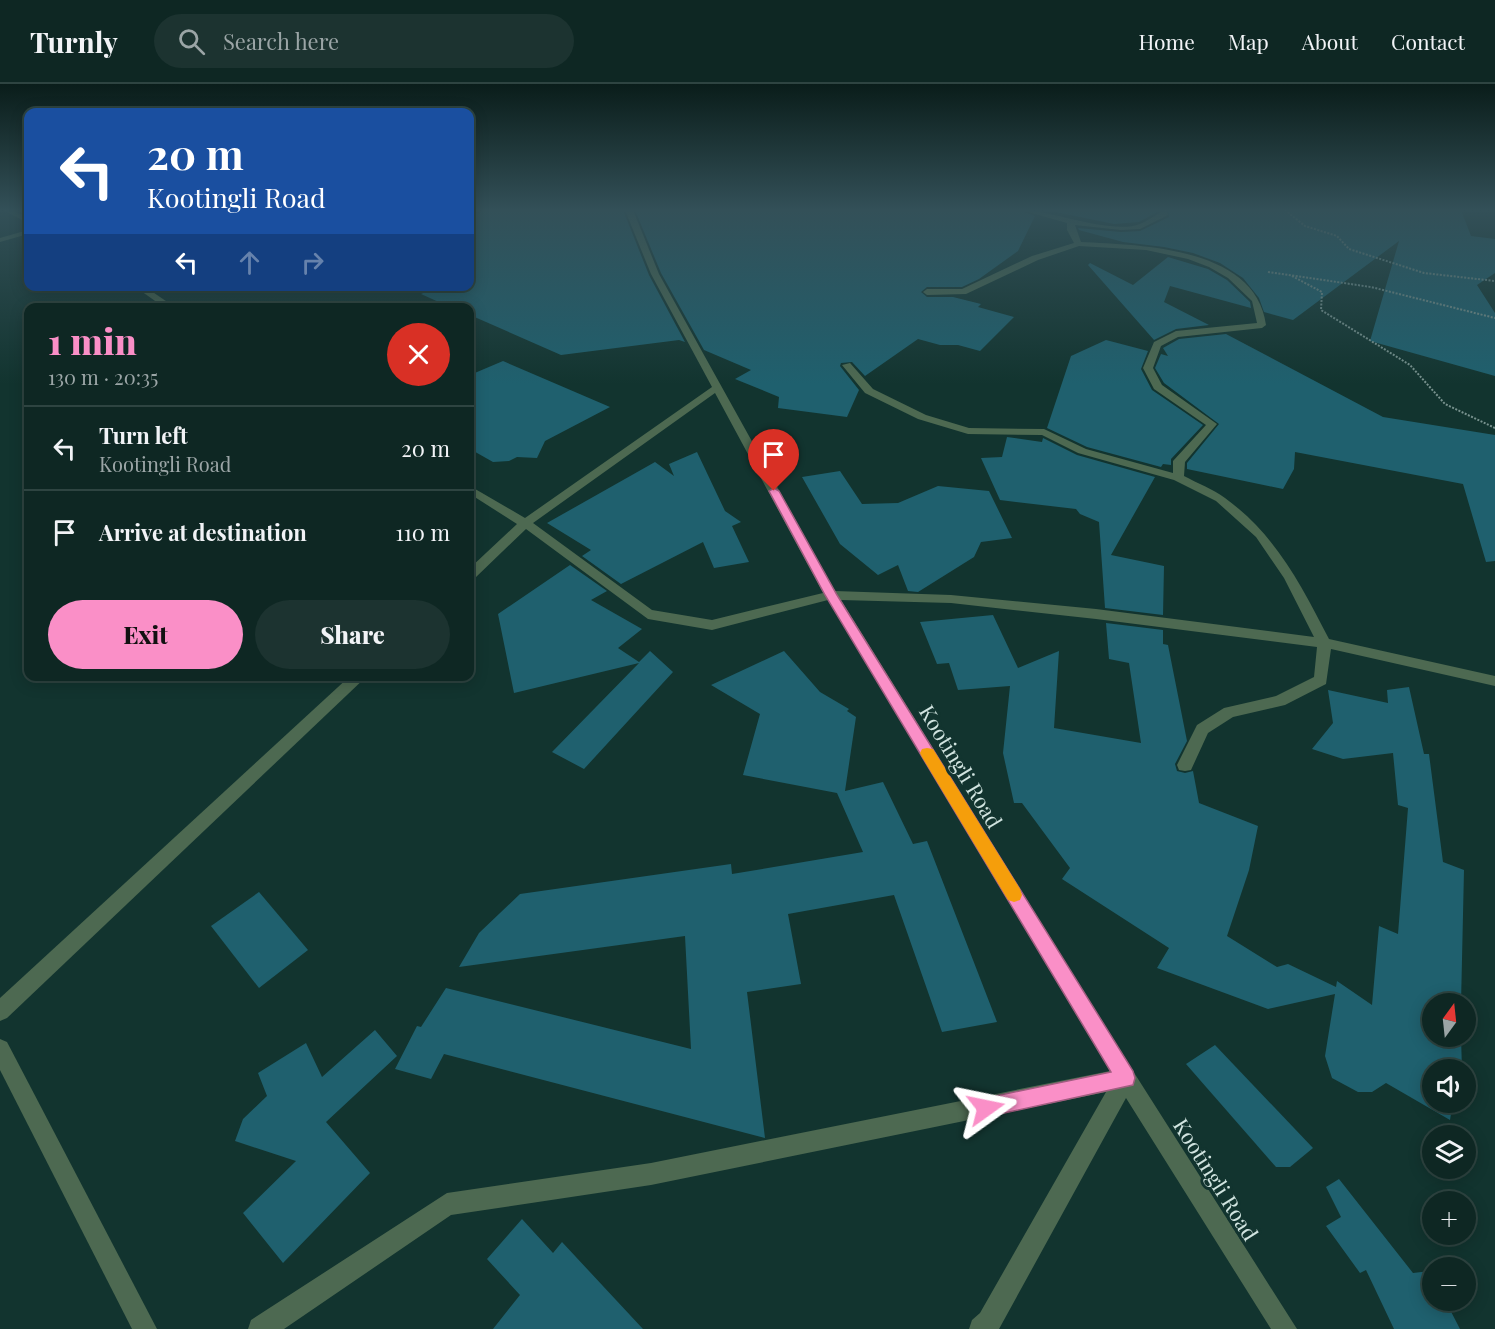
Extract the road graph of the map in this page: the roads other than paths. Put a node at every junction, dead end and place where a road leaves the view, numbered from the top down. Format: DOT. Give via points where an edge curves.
graph roads {
  1 [pos="653,268"];
  2 [pos="1014,268"];
  3 [pos="1221,268"];
  4 [pos="146,291"];
  5 [pos="927,292"];
  6 [pos="164,303"];
  7 [pos="847,365"];
  8 [pos="718,387"];
  9 [pos="1178,478"];
  10 [pos="474,491"];
  11 [pos="525,523"];
  12 [pos="474,571"];
  13 [pos="831,595"];
  14 [pos="1324,643"];
  15 [pos="355,681"];
  16 [pos="1495,681"];
  17 [pos="1185,765"];
  18 [pos="0,1011"];
  19 [pos="0,1049"];
  20 [pos="1126,1078"];
  21 [pos="145,1329"];
  22 [pos="260,1329"];
  23 [pos="981,1329"];
  24 [pos="1285,1329"];
  1 -- 8 [label="street, Kootingli Road"];
  2 -- 5 [label="street" via="963,292"];
  3 -- 9 [label="street" via="1258,303 1262,325 1176,334 1157,344 1148,368 1158,387 1212,424 1179,461"];
  4 -- 6 [label="street"];
  7 -- 9 [label="street" via="869,391 922,417 968,431 1044,432 1083,451"];
  8 -- 11 [label="street"];
  8 -- 13 [label="street, Kootingli Road"];
  9 -- 14 [label="street" via="1220,500 1260,534 1290,577"];
  10 -- 11 [label="street"];
  11 -- 12 [label="street"];
  11 -- 13 [label="street" via="648,614 712,625"];
  13 -- 14 [label="street" via="951,599"];
  13 -- 20 [label="street, Kootingli Road"];
  14 -- 16 [label="street"];
  14 -- 17 [label="street" via="1321,680 1280,701 1229,712 1202,729"];
  15 -- 18 [label="street"];
  19 -- 21 [label="street"];
  20 -- 22 [label="street" via="651,1174 447,1204"];
  20 -- 23 [label="street" via="989,1322"];
  20 -- 24 [label="street, Kootingli Road"];
}
